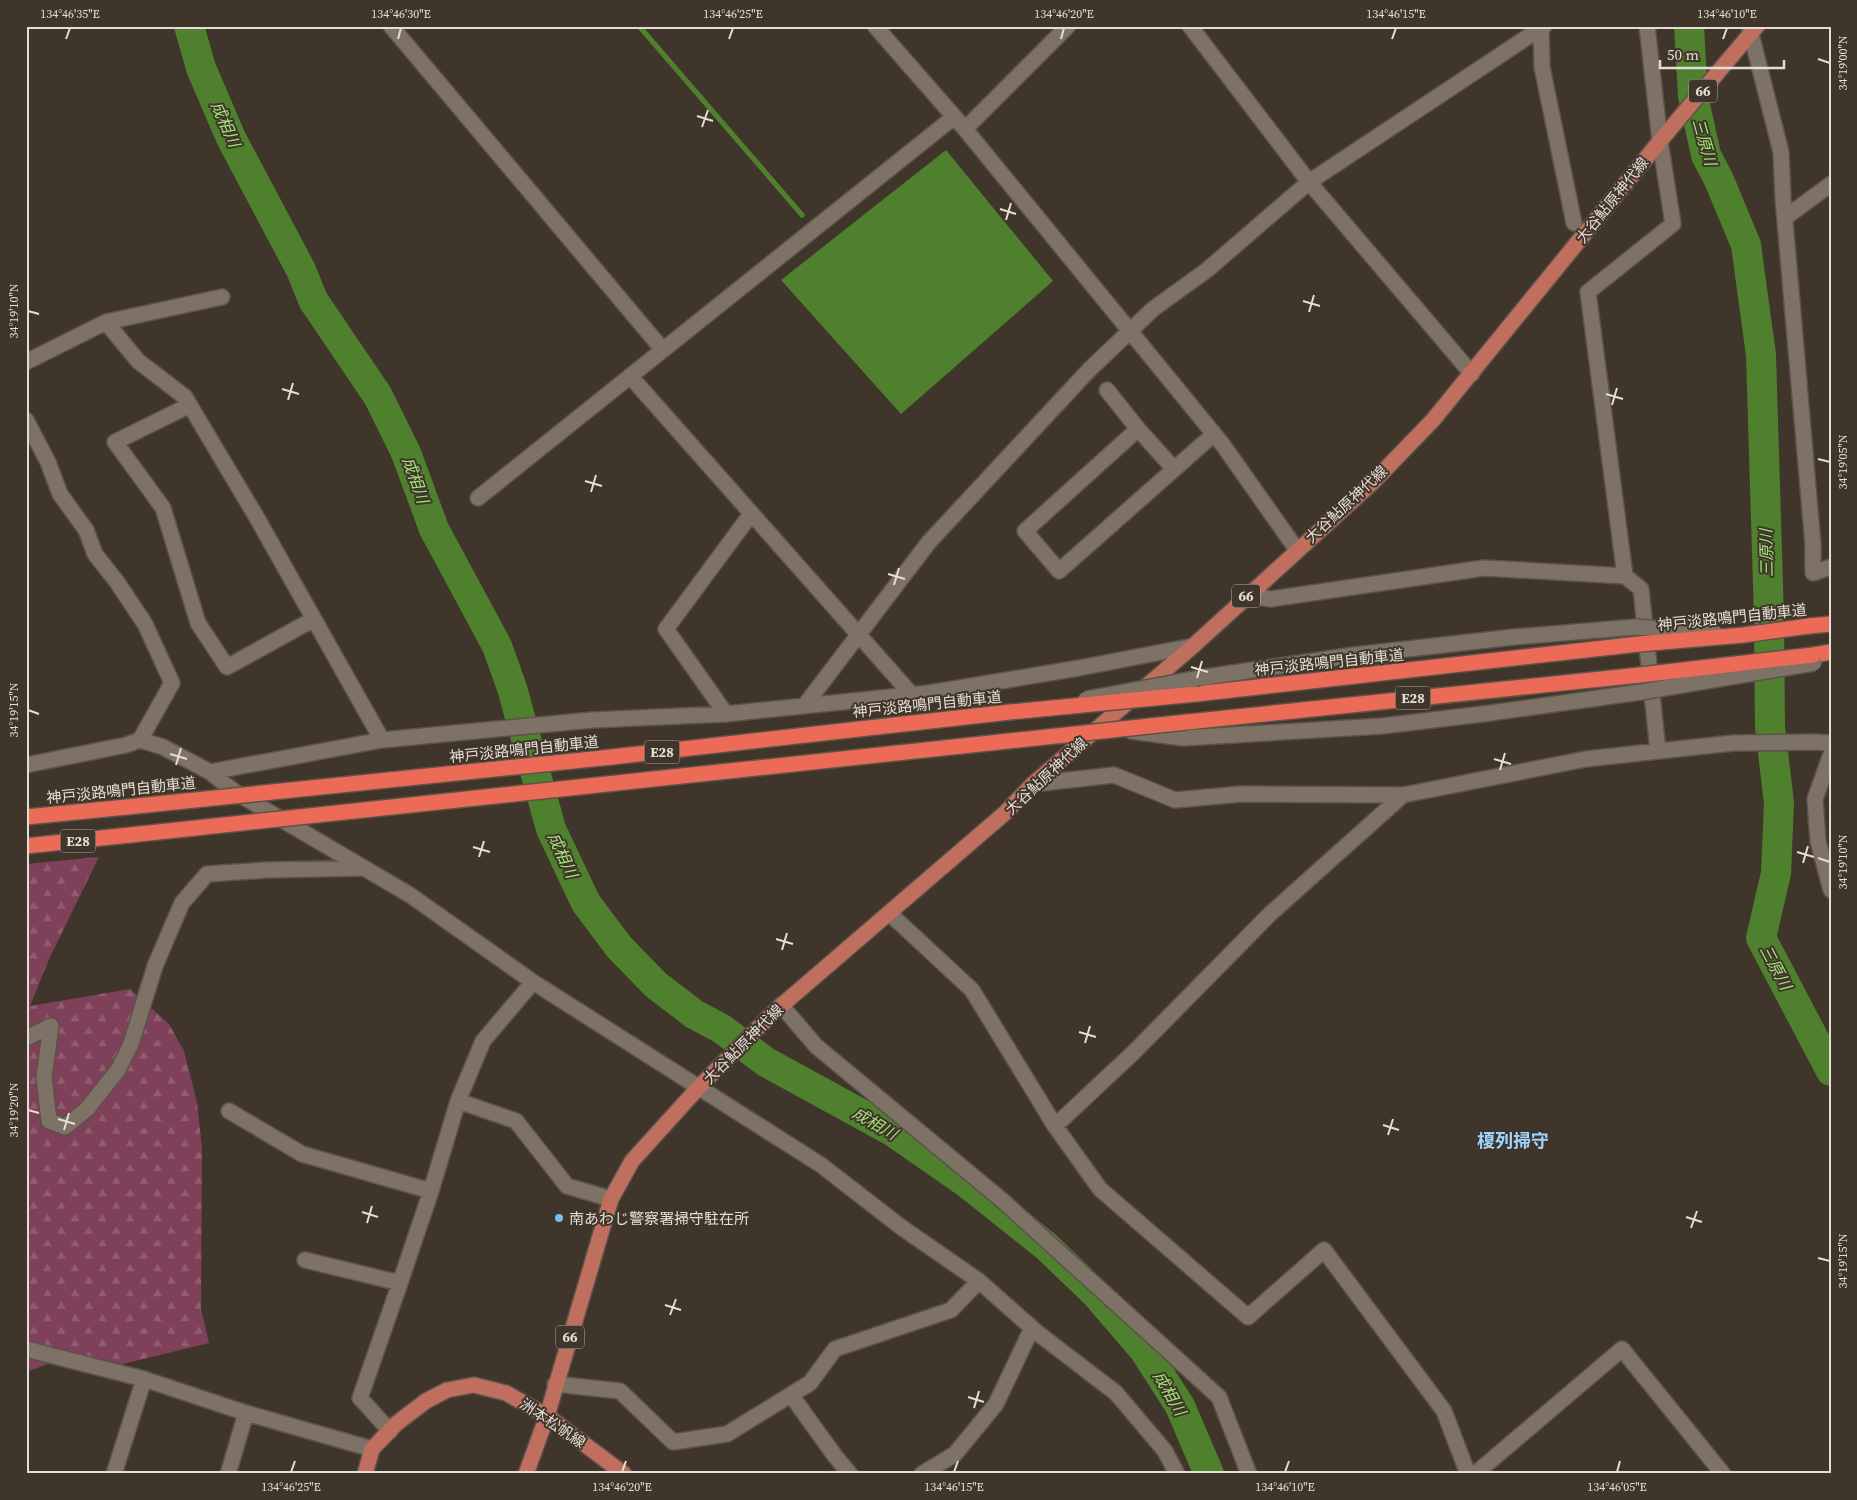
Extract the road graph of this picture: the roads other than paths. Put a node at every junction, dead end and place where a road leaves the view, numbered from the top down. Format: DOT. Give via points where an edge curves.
graph roads {
  1 [pos="391,26"];
  2 [pos="875,26"];
  3 [pos="1068,26"];
  4 [pos="1190,26"];
  5 [pos="1647,26"];
  6 [pos="1542,27"];
  7 [pos="1752,29"];
  8 [pos="954,117"];
  9 [pos="965,129"];
  10 [pos="1664,137"];
  11 [pos="1309,182"];
  12 [pos="1831,184"];
  13 [pos="1786,217"];
  14 [pos="1574,222"];
  15 [pos="222,297"];
  16 [pos="106,322"];
  17 [pos="1129,332"];
  18 [pos="663,350"];
  19 [pos="26,362"];
  20 [pos="1472,374"];
  21 [pos="630,376"];
  22 [pos="1106,390"];
  23 [pos="190,405"];
  24 [pos="26,420"];
  25 [pos="1138,429"];
  26 [pos="1214,434"];
  27 [pos="1174,469"];
  28 [pos="478,498"];
  29 [pos="751,514"];
  30 [pos="1297,550"];
  31 [pos="1831,567"];
  32 [pos="1625,576"];
  33 [pos="1247,595"];
  34 [pos="314,619"];
  35 [pos="1831,624"];
  36 [pos="858,636"];
  37 [pos="1744,636"];
  38 [pos="1193,646"];
  39 [pos="1831,652"];
  40 [pos="1814,659"];
  41 [pos="1831,659"];
  42 [pos="912,695"];
  43 [pos="805,706"];
  44 [pos="1010,712"];
  45 [pos="726,714"];
  46 [pos="1125,730"];
  47 [pos="140,740"];
  48 [pos="382,740"];
  49 [pos="1831,744"];
  50 [pos="1658,751"];
  51 [pos="1831,754"];
  52 [pos="26,764"];
  53 [pos="210,772"];
  54 [pos="1033,784"];
  55 [pos="1403,795"];
  56 [pos="26,817"];
  57 [pos="26,846"];
  58 [pos="362,868"];
  59 [pos="1831,890"];
  60 [pos="889,913"];
  61 [pos="532,982"];
  62 [pos="778,1008"];
  63 [pos="26,1038"];
  64 [pos="704,1082"];
  65 [pos="458,1101"];
  66 [pos="229,1111"];
  67 [pos="1056,1126"];
  68 [pos="431,1191"];
  69 [pos="611,1200"];
  70 [pos="305,1260"];
  71 [pos="978,1281"];
  72 [pos="400,1283"];
  73 [pos="1032,1328"];
  74 [pos="26,1349"];
  75 [pos="144,1379"];
  76 [pos="555,1384"];
  77 [pos="791,1395"];
  78 [pos="246,1413"];
  79 [pos="547,1416"];
  80 [pos="390,1431"];
  81 [pos="372,1449"];
  82 [pos="114,1474"];
  83 [pos="228,1474"];
  84 [pos="365,1474"];
  85 [pos="526,1474"];
  86 [pos="624,1474"];
  87 [pos="850,1474"];
  88 [pos="922,1474"];
  89 [pos="1177,1474"];
  90 [pos="1249,1474"];
  91 [pos="1468,1474"];
  92 [pos="1475,1474"];
  93 [pos="1723,1474"];
  1 -- 18 [label="street"];
  2 -- 8 [label="street"];
  3 -- 9 [label="street"];
  4 -- 11 [label="street"];
  5 -- 10 [label="street"];
  6 -- 11 [label="street"];
  6 -- 14 [label="street" via="1542,66"];
  7 -- 10 [label="main road, 66"];
  7 -- 13 [label="street" via="1781,152"];
  8 -- 9 [label="street"];
  8 -- 18 [label="street"];
  9 -- 17 [label="street"];
  10 -- 20 [label="main road, 大谷鮎原神代線 / 66"];
  10 -- 32 [label="street" via="1673,224 1588,292"];
  11 -- 17 [label="street"];
  11 -- 20 [label="street"];
  12 -- 13 [label="street"];
  13 -- 31 [label="street" via="1813,573"];
  15 -- 16 [label="street"];
  16 -- 19 [label="street"];
  16 -- 23 [label="street" via="138,361 185,397"];
  17 -- 26 [label="street"];
  17 -- 36 [label="street" via="1089,370 930,542"];
  18 -- 21 [label="street"];
  20 -- 30 [label="main road, 大谷鮎原神代線 / 66" via="1373,482"];
  21 -- 28 [label="street"];
  21 -- 29 [label="street"];
  22 -- 25 [label="street"];
  23 -- 34 [label="street"];
  23 -- 34 [label="street" via="115,442 163,508 198,622 227,667"];
  24 -- 47 [label="street" via="60,494 86,530 95,554 145,624 172,684"];
  25 -- 27 [label="street"];
  25 -- 27 [label="street" via="1024,531 1059,571"];
  26 -- 27 [label="street"];
  26 -- 30 [label="street"];
  29 -- 36 [label="street"];
  29 -- 45 [label="street" via="666,629"];
  30 -- 33 [label="main road, 大谷鮎原神代線 / 66"];
  32 -- 33 [label="street" via="1484,568 1270,599"];
  32 -- 50 [label="street" via="1641,589"];
  33 -- 38 [label="main road, 大谷鮎原神代線 / 66"];
  34 -- 48 [label="street"];
  35 -- 37 [label="highway, 神戸淡路鳴門自動車道 / E28, bridge"];
  36 -- 42 [label="street"];
  36 -- 43 [label="street"];
  37 -- 44 [label="highway, 神戸淡路鳴門自動車道 / E28, bridge" via="1638,644"];
  37 -- 44 [label="street, bridge" via="1636,627 1514,637 1354,654"];
  38 -- 42 [label="street"];
  38 -- 54 [label="main road, 大谷鮎原神代線 / 66"];
  39 -- 40 [label="highway, E28"];
  40 -- 41 [label="street"];
  40 -- 46 [label="highway, E28, bridge"];
  40 -- 46 [label="street, bridge" via="1641,692 1382,726 1183,738"];
  42 -- 43 [label="street"];
  43 -- 45 [label="street"];
  44 -- 56 [label="highway, 神戸淡路鳴門自動車道 / E28, bridge" via="612,757"];
  45 -- 48 [label="street" via="570,722"];
  46 -- 57 [label="highway, E28, bridge"];
  47 -- 52 [label="street"];
  47 -- 53 [label="street" via="163,747"];
  48 -- 53 [label="street"];
  49 -- 50 [label="street" via="1733,743"];
  50 -- 55 [label="street" via="1586,759"];
  51 -- 59 [label="street" via="1815,799 1818,841"];
  53 -- 58 [label="street" via="235,792"];
  54 -- 55 [label="street" via="1114,774 1175,800 1241,794"];
  54 -- 60 [label="main road, 大谷鮎原神代線 / 66" via="1005,813"];
  55 -- 67 [label="street" via="1270,914"];
  58 -- 61 [label="street" via="410,895"];
  58 -- 63 [label="street" via="207,874 182,903 155,966 132,1044 118,1070 87,1109 66,1127 50,1121 44,1077 51,1026"];
  60 -- 62 [label="main road, 大谷鮎原神代線 / 66"];
  60 -- 67 [label="street" via="972,990"];
  61 -- 64 [label="street"];
  61 -- 65 [label="street" via="483,1041"];
  62 -- 64 [label="main road, 大谷鮎原神代線 / 66"];
  62 -- 90 [label="street" via="816,1046 1003,1201 1219,1397"];
  64 -- 69 [label="main road, 大谷鮎原神代線 / 66" via="632,1162"];
  64 -- 71 [label="street"];
  65 -- 68 [label="street"];
  65 -- 69 [label="street" via="516,1121 567,1186"];
  66 -- 68 [label="street" via="302,1154"];
  67 -- 91 [label="street" via="1100,1189 1248,1317 1324,1250 1444,1411"];
  68 -- 72 [label="street"];
  69 -- 76 [label="main road, 大谷鮎原神代線 / 66"];
  70 -- 72 [label="street"];
  71 -- 73 [label="street"];
  71 -- 77 [label="street" via="951,1310 835,1349 810,1384"];
  72 -- 80 [label="street" via="360,1398"];
  73 -- 88 [label="street" via="996,1404 955,1454"];
  73 -- 89 [label="street" via="1116,1393 1165,1451"];
  74 -- 75 [label="street"];
  75 -- 78 [label="street"];
  75 -- 82 [label="street"];
  76 -- 77 [label="street" via="620,1391 673,1442 727,1434"];
  76 -- 79 [label="main road, 大谷鮎原神代線 / 66"];
  77 -- 87 [label="street"];
  78 -- 81 [label="street"];
  78 -- 83 [label="street"];
  79 -- 80 [label="main road, 洲本松帆線" via="506,1393 474,1385 447,1390 426,1401"];
  79 -- 85 [label="main road, 大谷鮎原神代線 / 66"];
  79 -- 86 [label="main road, 洲本松帆線"];
  80 -- 81 [label="main road, 洲本松帆線"];
  81 -- 84 [label="main road, 洲本松帆線"];
  92 -- 93 [label="street" via="1622,1349"];
}
